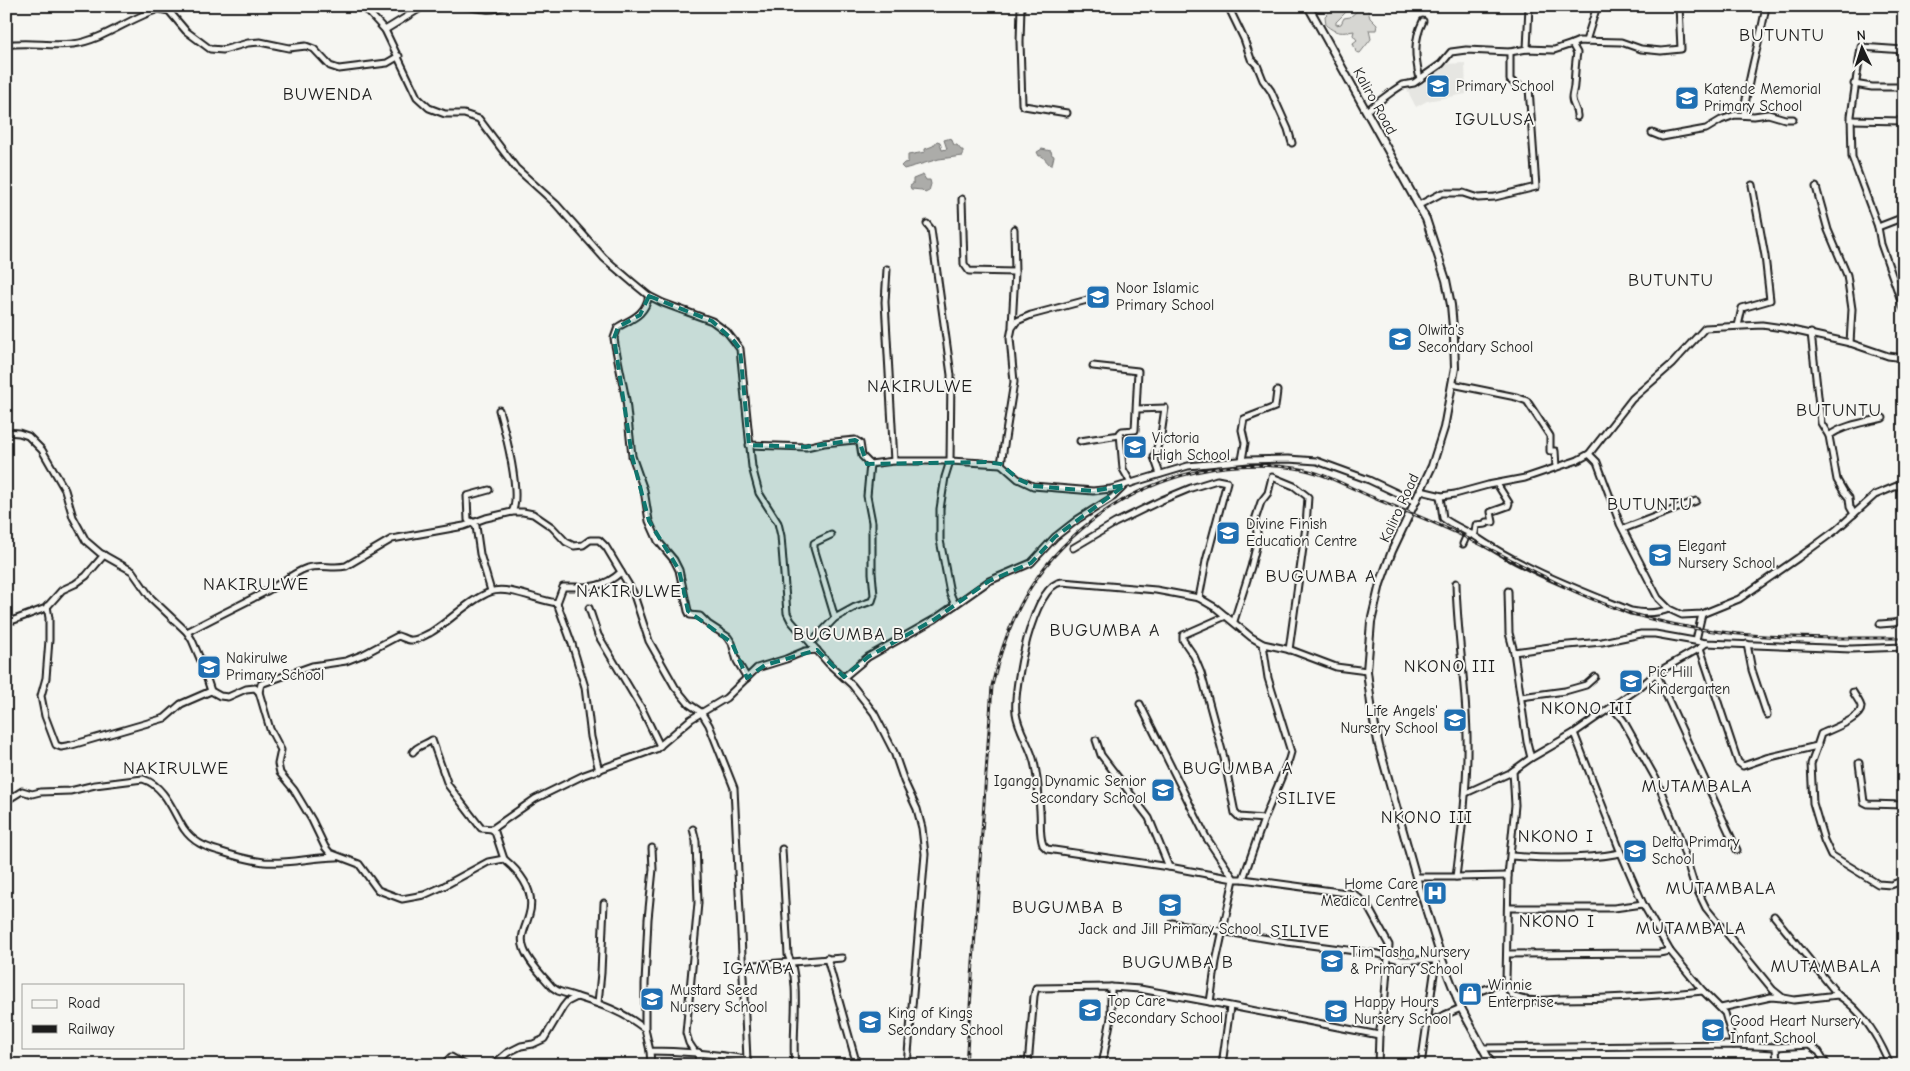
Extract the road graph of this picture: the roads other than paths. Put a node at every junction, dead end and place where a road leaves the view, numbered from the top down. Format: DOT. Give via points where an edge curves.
graph roads {
  1 [pos="363,6"];
  2 [pos="424,6"];
  3 [pos="465,6"];
  4 [pos="504,6"];
  5 [pos="1021,6"];
  6 [pos="1308,6"];
  7 [pos="1529,6"];
  8 [pos="1597,6"];
  9 [pos="1680,6"];
  10 [pos="1766,6"];
  11 [pos="1228,8"];
  12 [pos="1423,21"];
  13 [pos="386,30"];
  14 [pos="1586,41"];
  15 [pos="1572,44"];
  16 [pos="6,45"];
  17 [pos="1526,49"];
  18 [pos="1904,50"];
  19 [pos="1510,52"];
  20 [pos="399,56"];
  21 [pos="1420,79"];
  22 [pos="1854,84"];
  23 [pos="1904,87"];
  24 [pos="1366,111"];
  25 [pos="1067,113"];
  26 [pos="1744,115"];
  27 [pos="1577,117"];
  28 [pos="1793,119"];
  29 [pos="1851,120"];
  30 [pos="1904,121"];
  31 [pos="1652,133"];
  32 [pos="1292,142"];
  33 [pos="1752,185"];
  34 [pos="1816,186"];
  35 [pos="962,199"];
  36 [pos="1419,205"];
  37 [pos="1904,217"];
  38 [pos="926,224"];
  39 [pos="1878,227"];
  40 [pos="1014,229"];
  41 [pos="886,269"];
  42 [pos="1015,272"];
  43 [pos="649,296"];
  44 [pos="1091,299"];
  45 [pos="1904,309"];
  46 [pos="1738,326"];
  47 [pos="1012,328"];
  48 [pos="1811,333"];
  49 [pos="1850,343"];
  50 [pos="1904,358"];
  51 [pos="1093,366"];
  52 [pos="1452,384"];
  53 [pos="1277,391"];
  54 [pos="1137,409"];
  55 [pos="499,410"];
  56 [pos="1883,418"];
  57 [pos="6,432"];
  58 [pos="1120,435"];
  59 [pos="1829,436"];
  60 [pos="1080,441"];
  61 [pos="749,445"];
  62 [pos="1589,454"];
  63 [pos="1242,460"];
  64 [pos="894,461"];
  65 [pos="950,461"];
  66 [pos="870,464"];
  67 [pos="1001,464"];
  68 [pos="1556,467"];
  69 [pos="1160,474"];
  70 [pos="1904,483"];
  71 [pos="1128,484"];
  72 [pos="1497,484"];
  73 [pos="489,490"];
  74 [pos="1422,490"];
  75 [pos="1440,496"];
  76 [pos="1696,501"];
  77 [pos="1416,502"];
  78 [pos="512,512"];
  79 [pos="1854,514"];
  80 [pos="474,522"];
  81 [pos="1623,529"];
  82 [pos="832,535"];
  83 [pos="1472,535"];
  84 [pos="1463,544"];
  85 [pos="1073,548"];
  86 [pos="104,555"];
  87 [pos="621,572"];
  88 [pos="1456,583"];
  89 [pos="1508,591"];
  90 [pos="491,592"];
  91 [pos="1199,598"];
  92 [pos="557,603"];
  93 [pos="955,605"];
  94 [pos="47,606"];
  95 [pos="588,608"];
  96 [pos="1669,609"];
  97 [pos="1702,614"];
  98 [pos="1226,616"];
  99 [pos="834,618"];
  100 [pos="6,620"];
  101 [pos="1904,620"];
  102 [pos="1234,621"];
  103 [pos="1880,624"];
  104 [pos="187,632"];
  105 [pos="1696,640"];
  106 [pos="811,642"];
  107 [pos="1706,643"];
  108 [pos="1263,644"];
  109 [pos="1747,644"];
  110 [pos="1904,647"];
  111 [pos="1700,648"];
  112 [pos="818,650"];
  113 [pos="1288,650"];
  114 [pos="1514,652"];
  115 [pos="1367,671"];
  116 [pos="1656,674"];
  117 [pos="844,677"];
  118 [pos="1595,677"];
  119 [pos="747,678"];
  120 [pos="211,690"];
  121 [pos="259,692"];
  122 [pos="1853,692"];
  123 [pos="1521,698"];
  124 [pos="1140,704"];
  125 [pos="690,705"];
  126 [pos="1612,707"];
  127 [pos="701,712"];
  128 [pos="1767,715"];
  129 [pos="691,719"];
  130 [pos="1574,733"];
  131 [pos="1096,740"];
  132 [pos="1818,745"];
  133 [pos="660,746"];
  134 [pos="412,752"];
  135 [pos="1531,758"];
  136 [pos="1859,763"];
  137 [pos="600,771"];
  138 [pos="1513,771"];
  139 [pos="1466,792"];
  140 [pos="6,801"];
  141 [pos="1904,805"];
  142 [pos="1264,819"];
  143 [pos="693,828"];
  144 [pos="492,830"];
  145 [pos="652,848"];
  146 [pos="782,849"];
  147 [pos="1737,850"];
  148 [pos="1621,853"];
  149 [pos="1511,856"];
  150 [pos="343,857"];
  151 [pos="504,859"];
  152 [pos="1169,867"];
  153 [pos="1508,876"];
  154 [pos="1416,877"];
  155 [pos="1456,877"];
  156 [pos="1234,879"];
  157 [pos="1243,879"];
  158 [pos="1904,880"];
  159 [pos="604,903"];
  160 [pos="1643,904"];
  161 [pos="1508,908"];
  162 [pos="1774,916"];
  163 [pos="1172,923"];
  164 [pos="1222,931"];
  165 [pos="1670,951"];
  166 [pos="1507,954"];
  167 [pos="827,958"];
  168 [pos="842,958"];
  169 [pos="1388,958"];
  170 [pos="1438,958"];
  171 [pos="792,963"];
  172 [pos="742,966"];
  173 [pos="1506,981"];
  174 [pos="1829,986"];
  175 [pos="1111,987"];
  176 [pos="1703,991"];
  177 [pos="1838,995"];
  178 [pos="1823,996"];
  179 [pos="577,997"];
  180 [pos="1782,998"];
  181 [pos="1457,1000"];
  182 [pos="1210,1002"];
  183 [pos="598,1003"];
  184 [pos="1230,1007"];
  185 [pos="1461,1008"];
  186 [pos="1721,1008"];
  187 [pos="1428,1022"];
  188 [pos="645,1029"];
  189 [pos="1379,1035"];
  190 [pos="1734,1045"];
  191 [pos="1776,1047"];
  192 [pos="1483,1048"];
  193 [pos="650,1051"];
  194 [pos="697,1052"];
  195 [pos="748,1062"];
  196 [pos="443,1065"];
  197 [pos="465,1065"];
  198 [pos="493,1065"];
  199 [pos="651,1065"];
  200 [pos="699,1065"];
  201 [pos="795,1065"];
  202 [pos="857,1065"];
  203 [pos="907,1065"];
  204 [pos="1028,1065"];
  205 [pos="1102,1065"];
  206 [pos="1222,1065"];
  207 [pos="1378,1065"];
  208 [pos="1421,1065"];
  209 [pos="1492,1065"];
  210 [pos="1777,1065"];
  211 [pos="1827,1065"];
  212 [pos="1890,1065"];
  1 -- 13 [label="street"];
  2 -- 13 [label="street"];
  3 -- 4 [label="street" via="489,9"];
  5 -- 25 [label="street" via="1022,104"];
  6 -- 24 [label="main road, Kaliro Road"];
  7 -- 17 [label="street"];
  8 -- 14 [label="street"];
  9 -- 14 [label="street" via="1681,49 1661,51 1621,42"];
  10 -- 26 [label="street"];
  11 -- 32 [label="street" via="1251,59 1271,91"];
  12 -- 21 [label="street" via="1417,33 1416,50"];
  13 -- 20 [label="street"];
  14 -- 15 [label="street"];
  15 -- 17 [label="street" via="1554,50"];
  15 -- 27 [label="street" via="1577,53 1572,98 1578,110"];
  16 -- 20 [label="street" via="72,44 93,39 159,9 170,11 186,32 210,49 223,50 252,42 289,48 306,46 314,49 330,66 339,69 387,63"];
  17 -- 19 [label="street"];
  18 -- 22 [label="street" via="1861,47"];
  19 -- 21 [label="street" via="1451,52"];
  19 -- 36 [label="street" via="1510,80 1528,88 1536,187 1495,197 1442,193"];
  20 -- 43 [label="street" via="417,97 438,112 464,114 478,119 516,168 556,204 604,258"];
  21 -- 24 [label="street" via="1402,85"];
  22 -- 23 [label="street"];
  22 -- 29 [label="street"];
  24 -- 36 [label="main road, Kaliro Road"];
  26 -- 28 [label="street" via="1768,114"];
  26 -- 31 [label="street" via="1735,114 1706,129 1677,135 1662,137"];
  29 -- 30 [label="street"];
  29 -- 39 [label="street" via="1852,157"];
  33 -- 46 [label="street" via="1770,300 1742,308"];
  34 -- 49 [label="street" via="1828,230 1847,275 1852,309"];
  35 -- 42 [label="street" via="964,264 969,271"];
  36 -- 52 [label="main road, Kaliro Road" via="1436,245 1450,297 1455,368"];
  37 -- 39 [label="street"];
  38 -- 65 [label="street" via="931,229 951,375"];
  39 -- 45 [label="street"];
  40 -- 42 [label="street"];
  41 -- 64 [label="street"];
  42 -- 47 [label="street"];
  43 -- 61 [label="street" via="712,321 727,332 740,349"];
  43 -- 119 [label="street" via="643,311 618,327 614,338 626,400 632,456 644,490 649,521 658,541 679,570 690,615 700,616 728,637"];
  44 -- 47 [label="street" via="1031,315 1017,321"];
  46 -- 48 [label="street" via="1762,324"];
  46 -- 62 [label="street" via="1705,328 1672,364 1632,399"];
  47 -- 67 [label="street" via="1014,382"];
  48 -- 49 [label="street"];
  48 -- 59 [label="street" via="1821,423"];
  49 -- 50 [label="street"];
  51 -- 54 [label="street" via="1138,371"];
  52 -- 68 [label="street" via="1526,401 1550,436 1550,451 1555,451"];
  52 -- 74 [label="main road, Kaliro Road" via="1444,428"];
  53 -- 63 [label="street" via="1274,407 1244,419"];
  54 -- 58 [label="street" via="1135,430 1122,431"];
  54 -- 69 [label="street" via="1165,408 1154,457"];
  55 -- 78 [label="street" via="513,470 515,506"];
  56 -- 59 [label="street" via="1857,424"];
  57 -- 86 [label="street" via="28,436 42,450 65,490 73,517 86,541"];
  58 -- 60 [label="street"];
  58 -- 71 [label="street" via="1123,469"];
  59 -- 79 [label="street" via="1837,480 1848,495"];
  61 -- 66 [label="street" via="806,446 855,440 860,443 862,456"];
  61 -- 106 [label="street" via="759,493 778,523 781,536 787,614"];
  62 -- 68 [label="street"];
  62 -- 81 [label="street" via="1597,462"];
  63 -- 69 [label="street" via="1188,466"];
  63 -- 77 [label="street" via="1317,461"];
  64 -- 65 [label="street"];
  64 -- 66 [label="street"];
  65 -- 67 [label="street"];
  65 -- 93 [label="street" via="944,477 940,508 940,540"];
  66 -- 99 [label="street" via="867,496 872,522 874,595 872,601"];
  67 -- 71 [label="street" via="1018,479 1033,486 1093,491"];
  68 -- 72 [label="street"];
  69 -- 71 [label="street"];
  70 -- 79 [label="street" via="1875,495"];
  71 -- 93 [label="street" via="1055,536 1031,563 989,581"];
  72 -- 75 [label="street"];
  72 -- 83 [label="street" via="1507,497 1508,506 1491,512 1493,522 1476,525"];
  73 -- 80 [label="street" via="467,496 468,520"];
  74 -- 75 [label="street"];
  74 -- 77 [label="main road, Kaliro Road"];
  75 -- 83 [label="street" via="1443,518"];
  76 -- 81 [label="street"];
  77 -- 115 [label="main road, Kaliro Road" via="1380,584 1370,622"];
  78 -- 80 [label="street"];
  78 -- 87 [label="street" via="533,514 574,546 599,540"];
  79 -- 97 [label="street" via="1745,594"];
  80 -- 90 [label="street"];
  80 -- 104 [label="street" via="392,539 346,566 309,567"];
  81 -- 96 [label="street" via="1658,598"];
  82 -- 99 [label="street" via="817,540 814,548"];
  83 -- 84 [label="street" via="1466,537"];
  83 -- 96 [label="street" via="1529,569 1631,611 1646,614"];
  85 -- 91 [label="street" via="1162,500 1218,480 1227,482"];
  86 -- 94 [label="street" via="86,576 62,590"];
  86 -- 104 [label="street" via="132,571 151,598"];
  87 -- 92 [label="street" via="610,582 563,587"];
  87 -- 125 [label="street" via="633,592 649,641 675,687"];
  88 -- 139 [label="street" via="1466,698"];
  89 -- 114 [label="street" via="1509,633"];
  90 -- 92 [label="street" via="511,591"];
  90 -- 121 [label="street" via="422,637 411,640 398,636 346,661 312,666 261,684"];
  91 -- 98 [label="street"];
  91 -- 152 [label="street" via="1156,590 1056,582 1045,595 1035,616 1016,684 1019,727 1034,760 1043,846"];
  92 -- 137 [label="street" via="585,687 591,738"];
  93 -- 117 [label="street" via="868,657"];
  94 -- 100 [label="street" via="30,615"];
  94 -- 120 [label="street" via="49,640 41,696 56,745 72,745 165,718 181,704"];
  95 -- 133 [label="street" via="598,635"];
  96 -- 97 [label="street" via="1682,615"];
  97 -- 105 [label="street"];
  98 -- 102 [label="street"];
  98 -- 142 [label="street" via="1183,635 1183,640 1201,674 1235,813 1239,817"];
  99 -- 106 [label="street"];
  101 -- 103 [label="street"];
  102 -- 108 [label="street"];
  102 -- 113 [label="street" via="1258,539 1255,520 1272,477 1294,486 1308,497"];
  104 -- 120 [label="street"];
  105 -- 107 [label="street"];
  105 -- 114 [label="street" via="1641,634"];
  106 -- 112 [label="street"];
  107 -- 109 [label="street"];
  107 -- 111 [label="street"];
  108 -- 113 [label="street"];
  108 -- 142 [label="street" via="1268,678 1290,752"];
  109 -- 110 [label="street" via="1851,649"];
  109 -- 128 [label="street"];
  111 -- 116 [label="street"];
  111 -- 132 [label="street" via="1740,765 1747,766"];
  112 -- 117 [label="street"];
  112 -- 119 [label="street" via="805,651 765,665"];
  113 -- 115 [label="street" via="1336,667"];
  114 -- 123 [label="street"];
  115 -- 154 [label="main road, Kaliro Road" via="1379,746"];
  116 -- 126 [label="street"];
  116 -- 147 [label="street"];
  117 -- 203 [label="street" via="874,713 894,752 922,828 925,854"];
  118 -- 123 [label="street" via="1586,685 1565,691"];
  119 -- 127 [label="street" via="726,698"];
  120 -- 121 [label="street" via="228,697 246,689 255,688"];
  121 -- 150 [label="street" via="280,750 280,773 294,790 325,847"];
  122 -- 132 [label="street" via="1861,710 1838,728 1821,734"];
  123 -- 135 [label="street"];
  124 -- 156 [label="street" via="1206,837"];
  125 -- 127 [label="street"];
  125 -- 129 [label="street"];
  126 -- 130 [label="street"];
  126 -- 180 [label="street" via="1623,720 1656,779 1706,908"];
  127 -- 129 [label="street"];
  127 -- 172 [label="street" via="718,744 734,788"];
  129 -- 133 [label="street"];
  130 -- 135 [label="street"];
  130 -- 148 [label="street"];
  131 -- 152 [label="street" via="1101,755 1148,818"];
  132 -- 158 [label="street" via="1811,764 1812,803 1831,855 1878,884 1891,885"];
  133 -- 137 [label="street"];
  134 -- 144 [label="street" via="417,746 432,740 448,785 456,797 481,828"];
  135 -- 138 [label="street"];
  136 -- 141 [label="street" via="1864,802"];
  137 -- 144 [label="street" via="535,799"];
  138 -- 139 [label="street"];
  138 -- 149 [label="street"];
  139 -- 155 [label="street"];
  140 -- 150 [label="street" via="22,791 32,794 144,780 165,796 195,841 207,847 266,862"];
  142 -- 157 [label="street"];
  143 -- 194 [label="street" via="698,903 686,1032 689,1043"];
  144 -- 151 [label="street"];
  145 -- 188 [label="street"];
  146 -- 171 [label="street" via="788,955"];
  148 -- 149 [label="street" via="1575,859"];
  148 -- 160 [label="street"];
  149 -- 153 [label="street"];
  150 -- 151 [label="street" via="359,864 378,890 402,899 424,895 488,862"];
  151 -- 179 [label="street" via="519,872 531,895 529,916 523,930 524,950 552,987"];
  152 -- 156 [label="street"];
  153 -- 155 [label="street"];
  153 -- 161 [label="street"];
  154 -- 155 [label="street"];
  154 -- 170 [label="main road, Kaliro Road"];
  156 -- 157 [label="street"];
  156 -- 164 [label="street"];
  157 -- 169 [label="street" via="1354,894 1367,905 1386,937"];
  159 -- 183 [label="street"];
  160 -- 161 [label="street" via="1614,908"];
  160 -- 165 [label="street"];
  161 -- 166 [label="street"];
  162 -- 174 [label="street"];
  163 -- 164 [label="street"];
  164 -- 169 [label="street"];
  164 -- 182 [label="street"];
  165 -- 166 [label="street" via="1601,955"];
  165 -- 176 [label="street"];
  166 -- 173 [label="street"];
  167 -- 168 [label="street"];
  167 -- 171 [label="street"];
  167 -- 202 [label="street"];
  169 -- 170 [label="street" via="1412,961"];
  169 -- 189 [label="street"];
  170 -- 181 [label="main road, Kaliro Road"];
  170 -- 187 [label="street"];
  171 -- 172 [label="street"];
  171 -- 201 [label="street"];
  172 -- 195 [label="street"];
  173 -- 176 [label="street" via="1514,997 1530,1000"];
  173 -- 181 [label="street"];
  174 -- 177 [label="street"];
  174 -- 178 [label="street"];
  175 -- 182 [label="street"];
  175 -- 204 [label="street" via="1036,988"];
  175 -- 205 [label="street" via="1111,1018"];
  176 -- 186 [label="street"];
  177 -- 178 [label="street"];
  177 -- 212 [label="street" via="1869,1025"];
  178 -- 180 [label="street" via="1794,1000"];
  179 -- 183 [label="street"];
  179 -- 198 [label="street" via="563,1007 544,1039 507,1053"];
  180 -- 186 [label="street" via="1771,997"];
  181 -- 185 [label="main road, Kaliro Road"];
  182 -- 184 [label="street"];
  183 -- 188 [label="street" via="624,1014"];
  184 -- 189 [label="street"];
  184 -- 206 [label="street"];
  185 -- 187 [label="street"];
  185 -- 192 [label="main road, Kaliro Road"];
  186 -- 190 [label="street"];
  187 -- 208 [label="street"];
  188 -- 193 [label="street"];
  189 -- 207 [label="street"];
  190 -- 191 [label="street"];
  190 -- 192 [label="street"];
  191 -- 210 [label="street"];
  191 -- 211 [label="street" via="1809,1045 1819,1052"];
  192 -- 209 [label="main road, Kaliro Road"];
  193 -- 194 [label="street"];
  193 -- 199 [label="street"];
  194 -- 195 [label="street"];
  194 -- 200 [label="street"];
  196 -- 197 [label="street" via="451,1057"];
}
